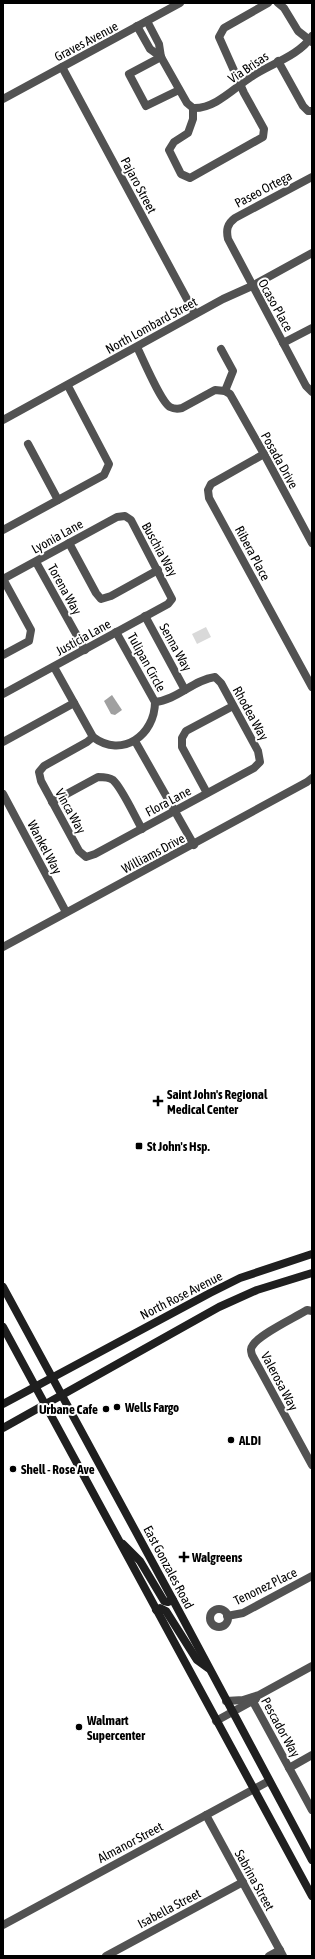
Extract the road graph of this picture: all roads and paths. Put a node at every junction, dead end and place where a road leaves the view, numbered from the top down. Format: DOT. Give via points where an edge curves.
graph roads {
  1 [pos="180,3"];
  2 [pos="268,3"];
  3 [pos="278,3"];
  4 [pos="147,21"];
  5 [pos="137,26"];
  6 [pos="311,40"];
  7 [pos="161,56"];
  8 [pos="278,61"];
  9 [pos="62,67"];
  10 [pos="241,84"];
  11 [pos="179,90"];
  12 [pos="3,99"];
  13 [pos="193,108"];
  14 [pos="312,111"];
  15 [pos="312,177"];
  16 [pos="228,226"];
  17 [pos="312,253"];
  18 [pos="252,286"];
  19 [pos="195,314"];
  20 [pos="312,328"];
  21 [pos="284,343"];
  22 [pos="137,347"];
  23 [pos="221,348"];
  24 [pos="68,386"];
  25 [pos="225,391"];
  26 [pos="312,392"];
  27 [pos="3,420"];
  28 [pos="28,444"];
  29 [pos="264,454"];
  30 [pos="58,500"];
  31 [pos="123,516"];
  32 [pos="3,530"];
  33 [pos="69,543"];
  34 [pos="312,543"];
  35 [pos="36,562"];
  36 [pos="158,570"];
  37 [pos="3,579"];
  38 [pos="172,598"];
  39 [pos="145,616"];
  40 [pos="116,632"];
  41 [pos="85,650"];
  42 [pos="3,655"];
  43 [pos="54,667"];
  44 [pos="312,687"];
  45 [pos="185,690"];
  46 [pos="3,694"];
  47 [pos="155,702"];
  48 [pos="74,703"];
  49 [pos="233,706"];
  50 [pos="94,737"];
  51 [pos="135,741"];
  52 [pos="3,742"];
  53 [pos="260,760"];
  54 [pos="310,783"];
  55 [pos="208,793"];
  56 [pos="3,794"];
  57 [pos="52,802"];
  58 [pos="175,811"];
  59 [pos="142,829"];
  60 [pos="194,845"];
  61 [pos="84,855"];
  62 [pos="66,912"];
  63 [pos="3,947"];
  64 [pos="312,1254"];
  65 [pos="312,1273"];
  66 [pos="3,1287"];
  67 [pos="312,1311"];
  68 [pos="3,1327"];
  69 [pos="52,1377"];
  70 [pos="36,1386"];
  71 [pos="62,1396"];
  72 [pos="3,1404"];
  73 [pos="46,1406"];
  74 [pos="3,1428"];
  75 [pos="312,1465"];
  76 [pos="118,1540"];
  77 [pos="312,1576"];
  78 [pos="173,1600"];
  79 [pos="156,1610"];
  80 [pos="227,1616"];
  81 [pos="312,1666"];
  82 [pos="210,1670"];
  83 [pos="254,1698"];
  84 [pos="226,1701"];
  85 [pos="233,1712"];
  86 [pos="216,1721"];
  87 [pos="312,1755"];
  88 [pos="289,1768"];
  89 [pos="269,1781"];
  90 [pos="254,1789"];
  91 [pos="312,1810"];
  92 [pos="206,1815"];
  93 [pos="312,1860"];
  94 [pos="243,1882"];
  95 [pos="312,1896"];
  96 [pos="3,1925"];
  97 [pos="282,1953"];
  98 [pos="106,1956"];
  99 [pos="269,1956"];
  1 -- 4 [label="street, Graves Avenue"];
  2 -- 10 [label="street" via="224,28 219,34 220,42"];
  3 -- 6 [label="street" via="298,31"];
  4 -- 5 [label="street, Graves Avenue"];
  4 -- 7 [label="street" via="159,44"];
  5 -- 7 [label="street" via="150,50"];
  5 -- 9 [label="street, Graves Avenue"];
  6 -- 8 [label="street, Via Brisas"];
  7 -- 11 [label="street"];
  7 -- 11 [label="street" via="129,74 146,106"];
  8 -- 10 [label="street, Via Brisas"];
  8 -- 14 [label="street" via="305,109"];
  9 -- 12 [label="street, Graves Avenue"];
  9 -- 19 [label="street, Pajaro Street"];
  10 -- 13 [label="street, Via Brisas" via="231,93 201,109"];
  10 -- 13 [label="street" via="264,129 264,135 192,177 187,177 182,174 170,150 174,142 188,133 193,119"];
  11 -- 13 [label="street"];
  15 -- 16 [label="street, Paseo Ortega" via="235,218"];
  16 -- 18 [label="street, Ocaso Place" via="228,239"];
  17 -- 18 [label="street, North Lombard Street"];
  18 -- 19 [label="street, North Lombard Street"];
  18 -- 21 [label="street, Ocaso Place"];
  19 -- 22 [label="street, North Lombard Street"];
  20 -- 21 [label="street"];
  21 -- 26 [label="street, Ocaso Place" via="306,386"];
  22 -- 24 [label="street, North Lombard Street"];
  22 -- 25 [label="street" via="163,399 170,407 182,408 214,390"];
  23 -- 25 [label="street" via="232,371"];
  24 -- 27 [label="street, North Lombard Street"];
  24 -- 30 [label="street" via="109,464 104,475"];
  25 -- 29 [label="street, Posada Drive" via="230,394"];
  28 -- 30 [label="street"];
  29 -- 34 [label="street, Posada Drive"];
  29 -- 44 [label="street, Ribera Place" via="211,484 208,490 209,498"];
  30 -- 32 [label="street"];
  31 -- 33 [label="street, Lyonia Lane"];
  31 -- 36 [label="street, Buschia Way" via="131,520"];
  33 -- 35 [label="street, Lyonia Lane"];
  33 -- 36 [label="street" via="101,599"];
  35 -- 37 [label="street, Lyonia Lane"];
  35 -- 41 [label="street, Torena Way"];
  36 -- 38 [label="street, Buschia Way"];
  37 -- 42 [label="street" via="32,630 29,640"];
  38 -- 39 [label="street, Justicia Lane" via="168,604"];
  39 -- 40 [label="street, Justicia Lane"];
  39 -- 45 [label="street, Senna Way"];
  40 -- 41 [label="street, Justicia Lane"];
  40 -- 47 [label="street, Tulipan Circle"];
  41 -- 43 [label="street, Justicia Lane"];
  43 -- 46 [label="street, Justicia Lane"];
  43 -- 48 [label="street"];
  45 -- 47 [label="street" via="165,701"];
  45 -- 49 [label="street, Rhodea Way" via="215,676"];
  47 -- 51 [label="street, Tulipan Circle" via="150,724"];
  48 -- 50 [label="street"];
  48 -- 52 [label="street"];
  49 -- 53 [label="street, Rhodea Way" via="258,751"];
  49 -- 55 [label="street" via="186,731 182,738 182,747"];
  50 -- 51 [label="street" via="100,742 114,745"];
  50 -- 57 [label="street, Vinca Way" via="44,766 39,772"];
  51 -- 58 [label="street"];
  53 -- 55 [label="street, Flora Lane" via="254,768"];
  54 -- 60 [label="street, Williams Drive"];
  55 -- 58 [label="street, Flora Lane"];
  56 -- 62 [label="street, Wankel Way"];
  57 -- 59 [label="street" via="98,777 106,777 113,780 120,789"];
  57 -- 61 [label="street, Vinca Way" via="79,851"];
  58 -- 59 [label="street, Flora Lane"];
  58 -- 60 [label="street"];
  59 -- 61 [label="street, Flora Lane" via="95,854 86,857"];
  60 -- 62 [label="street, Williams Drive"];
  62 -- 63 [label="street, Williams Drive"];
  64 -- 69 [label="main road, North Rose Avenue" via="240,1278"];
  65 -- 71 [label="main road" via="257,1290 218,1307"];
  66 -- 69 [label="main road, East Gonzales Road"];
  67 -- 75 [label="street, Valerosa Way" via="307,1310 263,1336 251,1349"];
  68 -- 70 [label="main road"];
  69 -- 70 [label="main road, North Rose Avenue"];
  69 -- 71 [label="main road, East Gonzales Road"];
  70 -- 72 [label="main road, North Rose Avenue"];
  70 -- 73 [label="main road"];
  71 -- 73 [label="main road"];
  71 -- 78 [label="main road, East Gonzales Road"];
  73 -- 74 [label="main road"];
  73 -- 76 [label="main road"];
  76 -- 78 [label="main road" via="140,1561 164,1600"];
  76 -- 79 [label="main road"];
  77 -- 80 [label="street, Tenonez Place" via="243,1613"];
  78 -- 82 [label="main road, East Gonzales Road"];
  79 -- 82 [label="main road" via="160,1608 166,1611 197,1660"];
  79 -- 86 [label="main road"];
  81 -- 83 [label="street"];
  82 -- 84 [label="main road, East Gonzales Road"];
  83 -- 84 [label="street"];
  83 -- 85 [label="street"];
  83 -- 88 [label="street, Pescador Way"];
  84 -- 85 [label="main road, East Gonzales Road"];
  85 -- 86 [label="street"];
  85 -- 89 [label="main road, East Gonzales Road"];
  86 -- 90 [label="main road"];
  87 -- 88 [label="street"];
  88 -- 91 [label="street, Pescador Way"];
  89 -- 90 [label="street, Almanor Street"];
  89 -- 93 [label="main road, East Gonzales Road"];
  90 -- 92 [label="street, Almanor Street"];
  90 -- 95 [label="main road"];
  92 -- 94 [label="street, Sabrina Street"];
  92 -- 96 [label="street, Almanor Street"];
  94 -- 97 [label="street, Sabrina Street"];
  94 -- 98 [label="street, Isabella Street"];
  97 -- 99 [label="street"];
}
